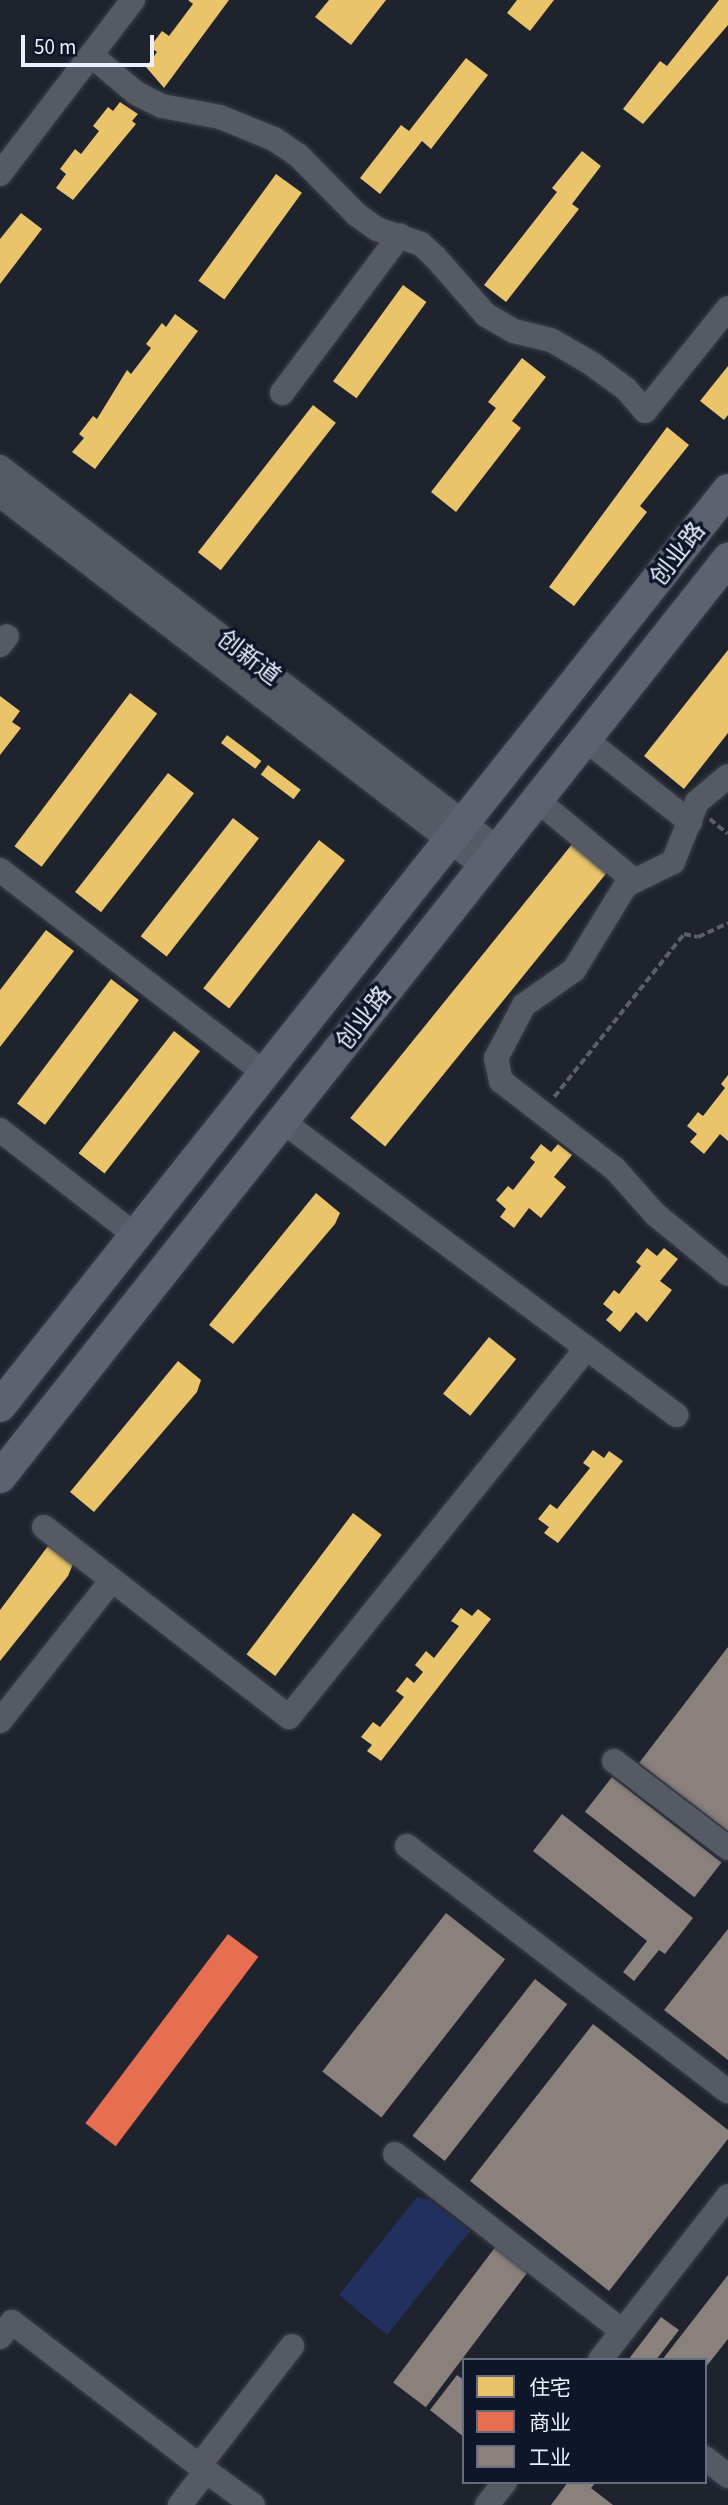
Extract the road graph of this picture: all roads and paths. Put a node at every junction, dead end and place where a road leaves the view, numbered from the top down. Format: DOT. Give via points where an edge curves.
graph roads {
  1 [pos="133,0"];
  2 [pos="91,55"];
  3 [pos="0,174"];
  4 [pos="400,235"];
  5 [pos="728,308"];
  6 [pos="282,393"];
  7 [pos="0,467"];
  8 [pos="728,490"];
  9 [pos="0,495"];
  10 [pos="728,559"];
  11 [pos="0,637"];
  12 [pos="0,645"];
  13 [pos="585,739"];
  14 [pos="728,776"];
  15 [pos="537,800"];
  16 [pos="690,822"];
  17 [pos="457,832"];
  18 [pos="491,858"];
  19 [pos="0,870"];
  20 [pos="635,881"];
  21 [pos="728,923"];
  22 [pos="265,1073"];
  23 [pos="542,1113"];
  24 [pos="282,1121"];
  25 [pos="0,1130"];
  26 [pos="136,1236"];
  27 [pos="728,1274"];
  28 [pos="587,1349"];
  29 [pos="0,1406"];
  30 [pos="677,1415"];
  31 [pos="0,1477"];
  32 [pos="44,1527"];
  33 [pos="112,1580"];
  34 [pos="0,1721"];
  35 [pos="614,1761"];
  36 [pos="407,1846"];
  37 [pos="728,1848"];
  38 [pos="728,2091"];
  39 [pos="394,2154"];
  40 [pos="728,2196"];
  41 [pos="622,2331"];
  42 [pos="0,2337"];
  43 [pos="292,2347"];
  44 [pos="602,2358"];
  45 [pos="707,2460"];
  46 [pos="202,2468"];
  47 [pos="728,2476"];
  48 [pos="503,2484"];
  49 [pos="180,2505"];
  50 [pos="253,2505"];
  51 [pos="487,2505"];
  1 -- 2 [label="street"];
  2 -- 3 [label="street"];
  2 -- 4 [label="street" via="136,93 162,106 220,117 274,138 298,155 356,214 377,229"];
  4 -- 5 [label="street" via="435,257 472,302 500,326 569,350 615,381 645,411"];
  4 -- 6 [label="street"];
  7 -- 17 [label="street, 创新道"];
  8 -- 17 [label="main road, 创业路"];
  9 -- 17 [label="street, 创新道"];
  10 -- 13 [label="main road, 创业路"];
  11 -- 12 [label="street" via="7,636"];
  13 -- 15 [label="main road, 创业路"];
  13 -- 16 [label="street"];
  14 -- 16 [label="street" via="697,802"];
  15 -- 18 [label="main road, 创业路"];
  15 -- 20 [label="street"];
  16 -- 20 [label="street" via="673,862"];
  17 -- 18 [label="street, 创新道"];
  17 -- 22 [label="main road, 创业路"];
  18 -- 24 [label="main road, 创业路"];
  19 -- 22 [label="street"];
  20 -- 23 [label="street" via="617,898 574,970 524,1005 496,1058 501,1081"];
  21 -- 23 [label="path" via="698,937 684,934"];
  22 -- 26 [label="main road, 创业路"];
  23 -- 27 [label="street" via="615,1169 654,1214"];
  24 -- 28 [label="street"];
  24 -- 31 [label="main road, 创业路"];
  25 -- 26 [label="street"];
  26 -- 29 [label="main road, 创业路"];
  28 -- 30 [label="street"];
  28 -- 33 [label="street" via="289,1717"];
  32 -- 33 [label="street"];
  33 -- 34 [label="street"];
  35 -- 37 [label="street"];
  36 -- 38 [label="street"];
  39 -- 41 [label="street"];
  40 -- 41 [label="street"];
  41 -- 44 [label="street"];
  42 -- 46 [label="street" via="12,2322"];
  43 -- 46 [label="street"];
  45 -- 47 [label="street"];
  46 -- 49 [label="street"];
  46 -- 50 [label="street"];
  48 -- 51 [label="street"];
}
